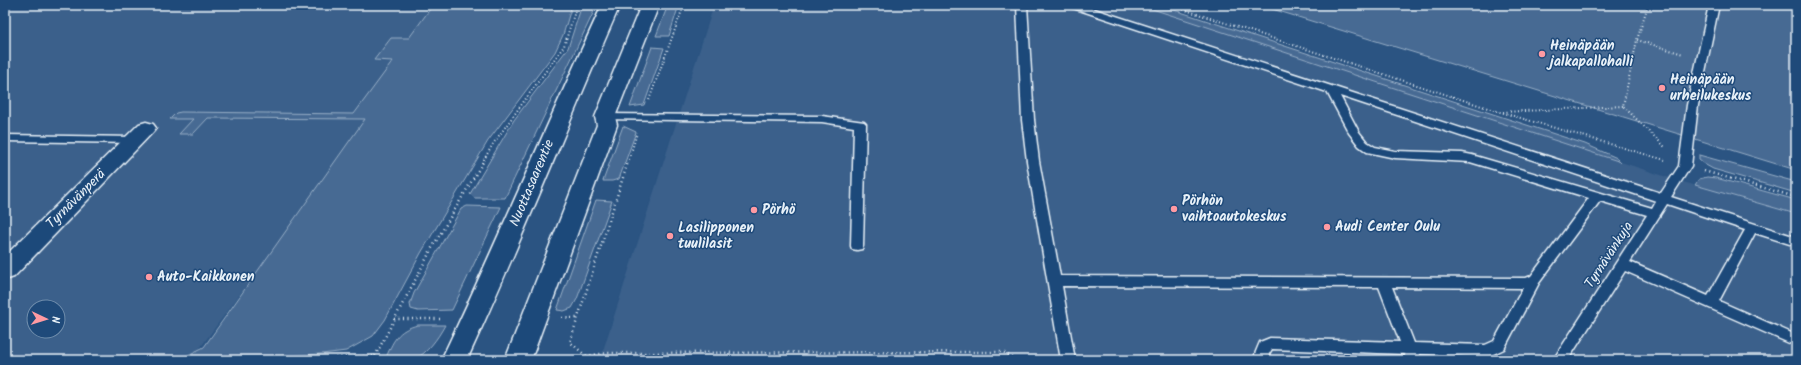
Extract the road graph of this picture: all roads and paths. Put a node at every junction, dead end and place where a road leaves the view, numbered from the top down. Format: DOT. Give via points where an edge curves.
graph roads {
  1 [pos="577,5"];
  2 [pos="611,5"];
  3 [pos="650,5"];
  4 [pos="684,5"];
  5 [pos="1022,5"];
  6 [pos="1073,5"];
  7 [pos="1170,5"];
  8 [pos="1648,5"];
  9 [pos="1714,5"];
  10 [pos="1637,40"];
  11 [pos="1701,59"];
  12 [pos="1332,91"];
  13 [pos="1623,106"];
  14 [pos="1500,112"];
  15 [pos="605,118"];
  16 [pos="642,118"];
  17 [pos="140,134"];
  18 [pos="5,138"];
  19 [pos="1685,166"];
  20 [pos="1597,196"];
  21 [pos="1796,197"];
  22 [pos="1664,199"];
  23 [pos="1655,213"];
  24 [pos="1752,228"];
  25 [pos="1796,242"];
  26 [pos="857,246"];
  27 [pos="1622,264"];
  28 [pos="5,271"];
  29 [pos="1055,281"];
  30 [pos="1533,282"];
  31 [pos="1384,283"];
  32 [pos="1710,304"];
  33 [pos="1796,341"];
  34 [pos="1411,354"];
  35 [pos="374,358"];
  36 [pos="585,358"];
  37 [pos="300,360"];
  38 [pos="454,360"];
  39 [pos="518,360"];
  40 [pos="1016,360"];
  41 [pos="1068,360"];
  42 [pos="1263,360"];
  43 [pos="1560,360"];
  1 -- 35 [label="path" via="564,46 493,144 432,248"];
  2 -- 38 [label="main road, Nuottasaarentie"];
  3 -- 15 [label="main road"];
  4 -- 16 [label="path"];
  5 -- 29 [label="lane" via="1032,161"];
  6 -- 12 [label="lane"];
  7 -- 14 [label="path"];
  8 -- 10 [label="path"];
  9 -- 11 [label="lane"];
  10 -- 11 [label="path"];
  10 -- 13 [label="path"];
  11 -- 19 [label="lane" via="1686,139"];
  12 -- 20 [label="lane" via="1358,139 1373,151 1394,155 1472,159"];
  12 -- 22 [label="lane"];
  13 -- 14 [label="path"];
  13 -- 19 [label="path"];
  14 -- 19 [label="path"];
  15 -- 16 [label="lane"];
  15 -- 39 [label="main road" via="607,125"];
  16 -- 26 [label="lane" via="822,119 860,124"];
  16 -- 36 [label="path" via="570,342"];
  17 -- 18 [label="lane"];
  17 -- 28 [label="main road, Tyrnävänperä"];
  19 -- 21 [label="path"];
  19 -- 22 [label="lane, Tyrnävänkuja"];
  20 -- 23 [label="lane"];
  20 -- 30 [label="lane"];
  22 -- 23 [label="lane, Tyrnävänkuja"];
  22 -- 24 [label="lane"];
  23 -- 27 [label="lane, Tyrnävänkuja"];
  24 -- 25 [label="lane"];
  24 -- 32 [label="lane"];
  27 -- 32 [label="lane"];
  27 -- 43 [label="lane, Tyrnävänkuja"];
  29 -- 31 [label="lane"];
  29 -- 41 [label="lane"];
  30 -- 31 [label="lane"];
  30 -- 34 [label="lane" via="1499,345 1493,349"];
  31 -- 34 [label="lane"];
  32 -- 33 [label="lane"];
  34 -- 42 [label="lane" via="1270,343 1265,346"];
  35 -- 37 [label="path"];
  36 -- 40 [label="path" via="606,353 1003,352"];
}
